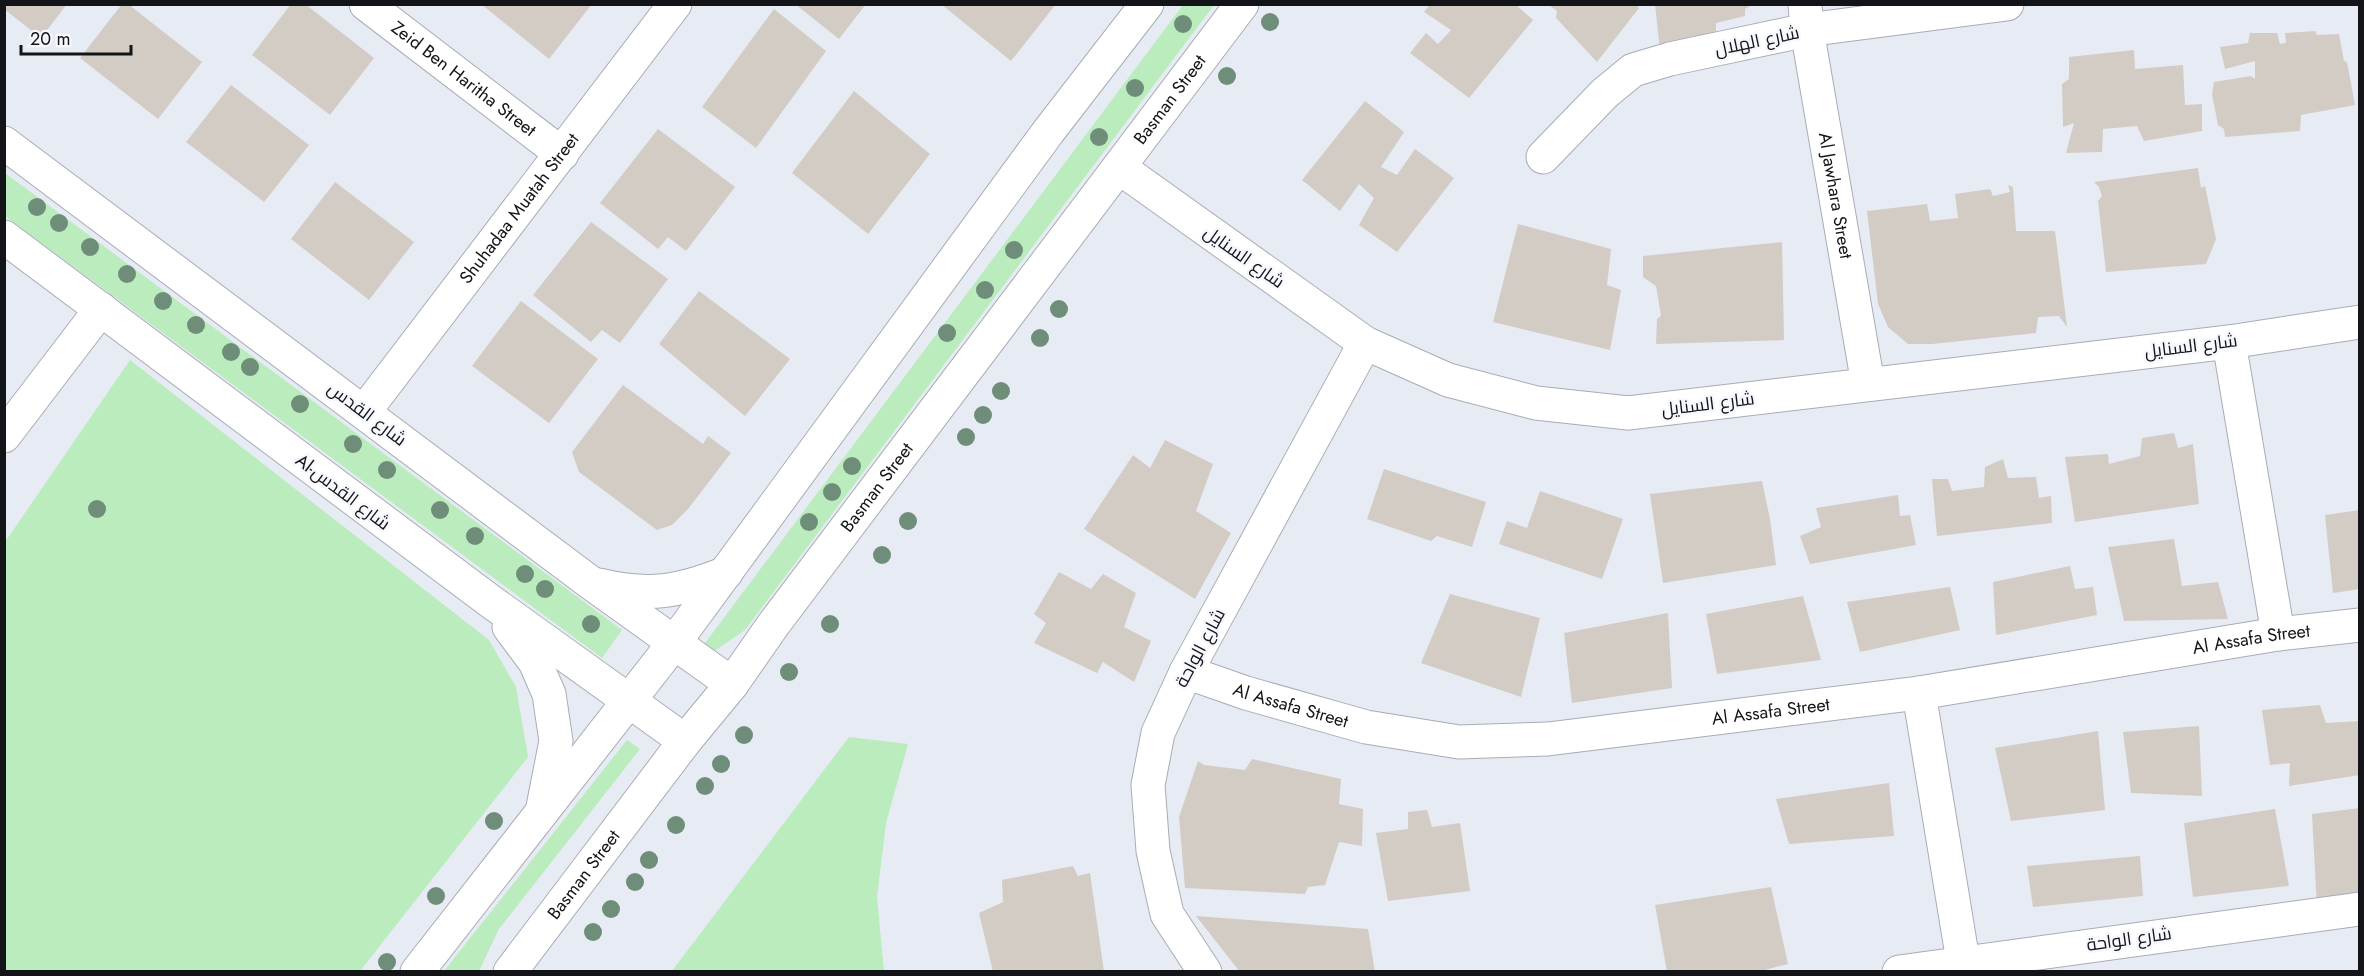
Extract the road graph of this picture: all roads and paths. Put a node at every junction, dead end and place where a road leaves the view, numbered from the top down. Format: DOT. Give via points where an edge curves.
graph roads {
  1 [pos="366,4"];
  2 [pos="675,4"];
  3 [pos="1147,4"];
  4 [pos="1242,4"];
  5 [pos="2007,4"];
  6 [pos="1806,17"];
  7 [pos="4,143"];
  8 [pos="562,154"];
  9 [pos="1543,158"];
  10 [pos="1120,168"];
  11 [pos="4,237"];
  12 [pos="101,309"];
  13 [pos="2360,321"];
  14 [pos="2229,342"];
  15 [pos="1365,343"];
  16 [pos="1868,384"];
  17 [pos="364,412"];
  18 [pos="4,436"];
  19 [pos="726,573"];
  20 [pos="591,583"];
  21 [pos="490,601"];
  22 [pos="2360,625"];
  23 [pos="2278,634"];
  24 [pos="674,643"];
  25 [pos="1186,672"];
  26 [pos="732,684"];
  27 [pos="1919,693"];
  28 [pos="629,701"];
  29 [pos="685,741"];
  30 [pos="542,814"];
  31 [pos="2360,909"];
  32 [pos="1963,961"];
  33 [pos="417,972"];
  34 [pos="510,972"];
  35 [pos="1205,972"];
  36 [pos="1899,972"];
  1 -- 8 [label="street, Zeid Ben Haritha Street"];
  2 -- 8 [label="street, Shuhadaa Muatah Street"];
  3 -- 19 [label="street" via="1048,132"];
  4 -- 10 [label="street, Basman Street"];
  5 -- 6 [label="street, شارع الهلال"];
  6 -- 9 [label="street, شارع الهلال" via="1633,70 1605,93"];
  6 -- 16 [label="street, Al Jawhara Street"];
  7 -- 17 [label="street, شارع القدس"];
  8 -- 17 [label="street, Shuhadaa Muatah Street"];
  10 -- 15 [label="street, شارع السنايل"];
  10 -- 26 [label="street, Basman Street"];
  11 -- 12 [label="street, Al-شارع القدس"];
  12 -- 18 [label="street"];
  12 -- 21 [label="street, Al-شارع القدس"];
  13 -- 14 [label="street, شارع السنايل"];
  14 -- 16 [label="street, شارع السنايل"];
  14 -- 23 [label="street"];
  15 -- 16 [label="street, شارع السنايل" via="1448,380 1536,403 1628,413"];
  15 -- 25 [label="street, شارع الواحة"];
  17 -- 20 [label="street, شارع القدس"];
  19 -- 20 [label="street" via="661,592 625,591"];
  19 -- 24 [label="street"];
  20 -- 24 [label="street, شارع القدس"];
  21 -- 28 [label="street, Al-شارع القدس"];
  21 -- 30 [label="street" via="535,662 549,694 556,741"];
  22 -- 23 [label="street, Al Assafa Street"];
  23 -- 27 [label="street, Al Assafa Street"];
  24 -- 26 [label="street, شارع القدس"];
  24 -- 28 [label="street"];
  25 -- 27 [label="street, Al Assafa Street" via="1366,727 1459,742 1548,739"];
  25 -- 35 [label="street, شارع الواحة" via="1158,733 1148,785 1153,851 1167,914"];
  26 -- 29 [label="street, Basman Street"];
  27 -- 32 [label="street"];
  28 -- 29 [label="street, Al-شارع القدس"];
  28 -- 30 [label="street"];
  29 -- 34 [label="street, Basman Street"];
  30 -- 33 [label="street"];
  31 -- 32 [label="street, شارع الواحة"];
  32 -- 36 [label="street, شارع الواحة"];
}
